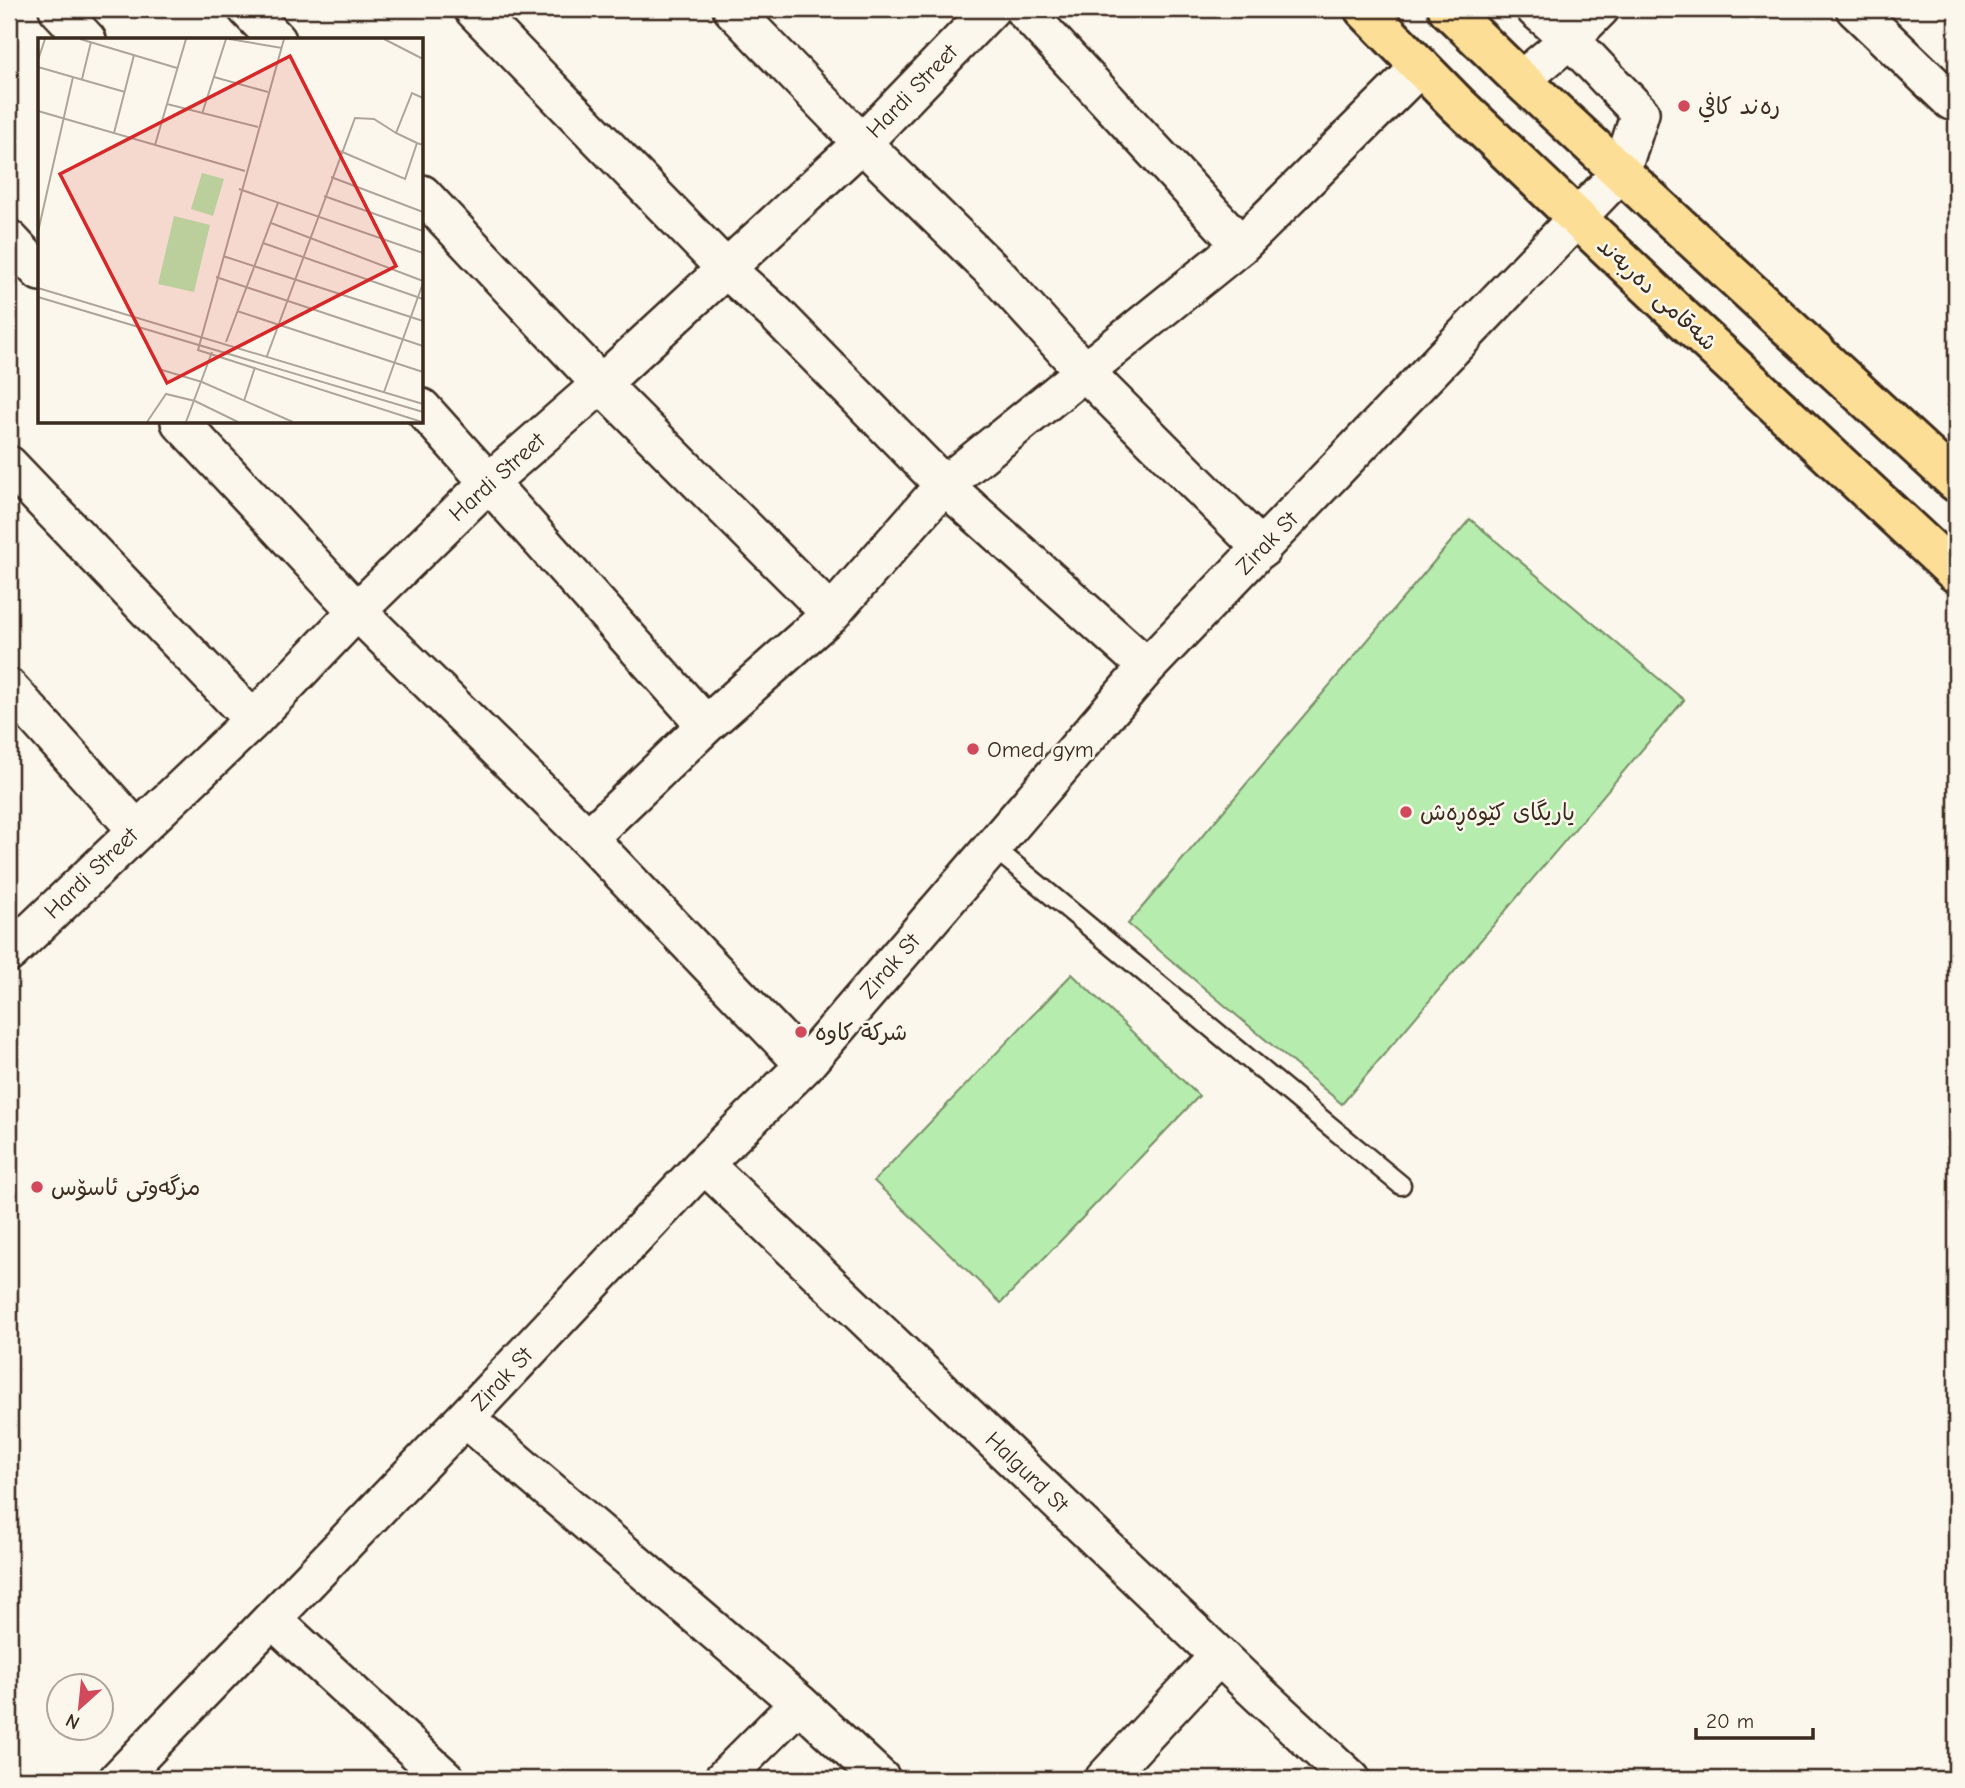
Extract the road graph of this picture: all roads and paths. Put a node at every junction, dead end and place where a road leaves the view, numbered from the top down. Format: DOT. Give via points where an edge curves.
graph roads {
  1 [pos="58,9"];
  2 [pos="247,9"];
  3 [pos="473,9"];
  4 [pos="732,9"];
  5 [pos="991,9"];
  6 [pos="1023,9"];
  7 [pos="1364,9"];
  8 [pos="1448,9"];
  9 [pos="1535,9"];
  10 [pos="1600,9"];
  11 [pos="1855,9"];
  12 [pos="85,38"];
  13 [pos="275,38"];
  14 [pos="1570,40"];
  15 [pos="1421,66"];
  16 [pos="1521,80"];
  17 [pos="1951,101"];
  18 [pos="862,143"];
  19 [pos="1621,173"];
  20 [pos="424,196"];
  21 [pos="1578,219"];
  22 [pos="9,239"];
  23 [pos="1241,245"];
  24 [pos="38,270"];
  25 [pos="727,270"];
  26 [pos="1083,370"];
  27 [pos="601,384"];
  28 [pos="424,410"];
  29 [pos="182,424"];
  30 [pos="9,465"];
  31 [pos="489,482"];
  32 [pos="1956,482"];
  33 [pos="944,485"];
  34 [pos="1262,549"];
  35 [pos="1956,573"];
  36 [pos="357,611"];
  37 [pos="831,614"];
  38 [pos="1147,667"];
  39 [pos="9,688"];
  40 [pos="253,720"];
  41 [pos="706,725"];
  42 [pos="136,829"];
  43 [pos="588,838"];
  44 [pos="993,847"];
  45 [pos="9,953"];
  46 [pos="805,1065"];
  47 [pos="704,1164"];
  48 [pos="1401,1185"];
  49 [pos="466,1418"];
  50 [pos="272,1619"];
  51 [pos="1219,1656"];
  52 [pos="799,1703"];
  53 [pos="118,1779"];
  54 [pos="446,1779"];
  55 [pos="723,1779"];
  56 [pos="881,1779"];
  57 [pos="1104,1779"];
  58 [pos="1351,1779"];
  1 -- 12 [label="street"];
  2 -- 13 [label="street"];
  3 -- 25 [label="street"];
  4 -- 18 [label="street"];
  5 -- 18 [label="street, Hardi Street"];
  6 -- 23 [label="street"];
  7 -- 15 [label="highway, شەقامی دەربەند"];
  8 -- 16 [label="highway"];
  9 -- 14 [label="street"];
  10 -- 14 [label="street"];
  11 -- 17 [label="street"];
  14 -- 16 [label="street"];
  14 -- 19 [label="street" via="1640,113"];
  15 -- 21 [label="highway, شەقامی دەربەند"];
  15 -- 23 [label="street"];
  16 -- 19 [label="highway"];
  18 -- 25 [label="street, Hardi Street"];
  18 -- 26 [label="street" via="996,274"];
  19 -- 21 [label="street, Zirak St"];
  19 -- 32 [label="highway"];
  20 -- 27 [label="street"];
  21 -- 34 [label="street, Zirak St"];
  21 -- 35 [label="highway, شەقامی دەربەند"];
  22 -- 24 [label="street"];
  23 -- 26 [label="street"];
  25 -- 27 [label="street, Hardi Street"];
  25 -- 33 [label="street"];
  26 -- 33 [label="street"];
  26 -- 34 [label="street"];
  27 -- 31 [label="street, Hardi Street"];
  27 -- 37 [label="street"];
  28 -- 31 [label="street"];
  29 -- 36 [label="street"];
  30 -- 40 [label="street"];
  31 -- 36 [label="street, Hardi Street"];
  31 -- 41 [label="street"];
  33 -- 37 [label="street"];
  33 -- 38 [label="street"];
  34 -- 38 [label="street, Zirak St"];
  36 -- 40 [label="street, Hardi Street"];
  36 -- 43 [label="street"];
  37 -- 41 [label="street"];
  38 -- 44 [label="street, Zirak St"];
  39 -- 42 [label="street"];
  40 -- 42 [label="street, Hardi Street"];
  41 -- 43 [label="street"];
  42 -- 45 [label="street, Hardi Street"];
  43 -- 46 [label="street"];
  44 -- 46 [label="street, Zirak St"];
  44 -- 48 [label="lane"];
  46 -- 47 [label="street, Zirak St"];
  47 -- 49 [label="street, Zirak St"];
  47 -- 51 [label="street, Halgurd St"];
  49 -- 50 [label="street, Zirak St"];
  49 -- 52 [label="street"];
  50 -- 53 [label="street, Zirak St"];
  50 -- 54 [label="street"];
  51 -- 57 [label="street"];
  51 -- 58 [label="street, Halgurd St"];
  52 -- 55 [label="street"];
  52 -- 56 [label="street"];
}
